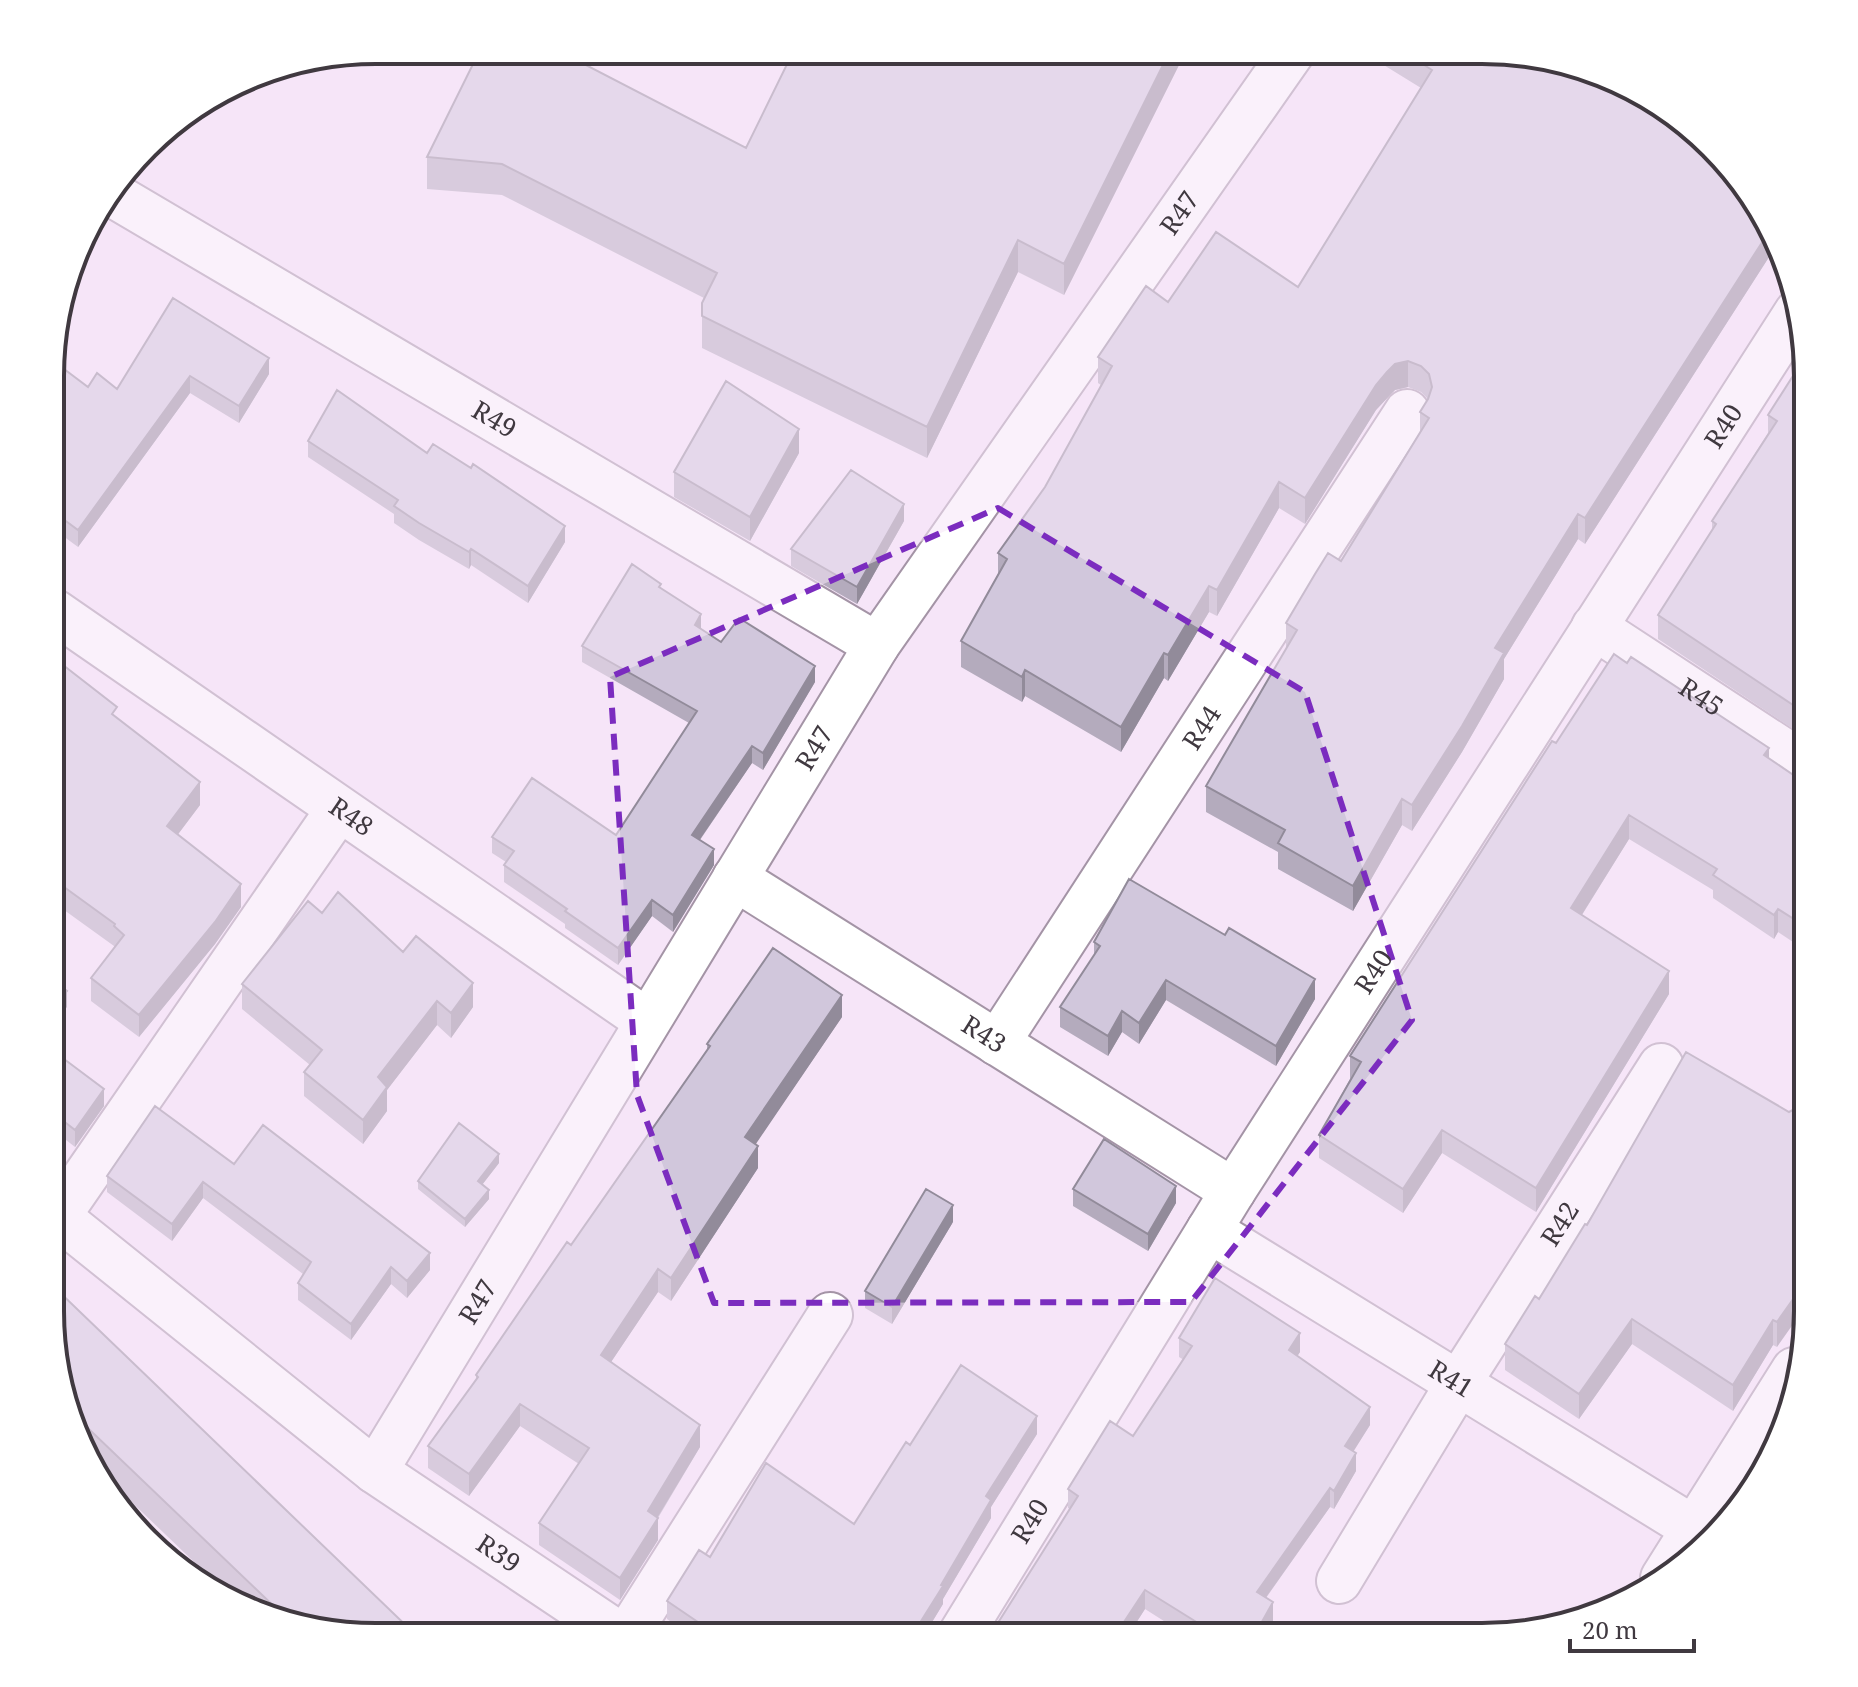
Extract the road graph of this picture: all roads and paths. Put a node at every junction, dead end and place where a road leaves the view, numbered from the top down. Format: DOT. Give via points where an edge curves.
graph roads {
  1 [pos="1284,64"];
  2 [pos="120,199"];
  3 [pos="1789,324"];
  4 [pos="1407,412"];
  5 [pos="64,618"];
  6 [pos="1594,627"];
  7 [pos="877,645"];
  8 [pos="1794,758"];
  9 [pos="339,809"];
  10 [pos="735,878"];
  11 [pos="647,1021"];
  12 [pos="997,1043"];
  13 [pos="1661,1066"];
  14 [pos="1233,1191"];
  15 [pos="64,1200"];
  16 [pos="64,1220"];
  17 [pos="1209,1230"];
  18 [pos="830,1315"];
  19 [pos="1458,1384"];
  20 [pos="1785,1384"];
  21 [pos="375,1471"];
  22 [pos="1693,1528"];
  23 [pos="1677,1555"];
  24 [pos="1339,1581"];
  25 [pos="604,1623"];
  26 [pos="634,1623"];
  27 [pos="968,1623"];
  1 -- 7 [label="street, R47"];
  2 -- 7 [label="street, R49"];
  3 -- 6 [label="street, R40"];
  4 -- 12 [label="street, R44"];
  5 -- 9 [label="street, R48"];
  6 -- 8 [label="street, R45"];
  6 -- 14 [label="street, R40"];
  7 -- 10 [label="street, R47"];
  9 -- 11 [label="street, R48"];
  9 -- 15 [label="street"];
  10 -- 11 [label="street, R47"];
  10 -- 12 [label="street, R43"];
  11 -- 21 [label="street, R47"];
  12 -- 14 [label="street, R43"];
  13 -- 19 [label="street, R42"];
  14 -- 17 [label="street, R40"];
  16 -- 21 [label="street, R39"];
  17 -- 19 [label="street, R41"];
  17 -- 27 [label="street, R40"];
  18 -- 26 [label="street"];
  19 -- 22 [label="street, R41"];
  19 -- 24 [label="street, R42"];
  20 -- 22 [label="street"];
  21 -- 25 [label="street, R39"];
  22 -- 23 [label="street"];
}
